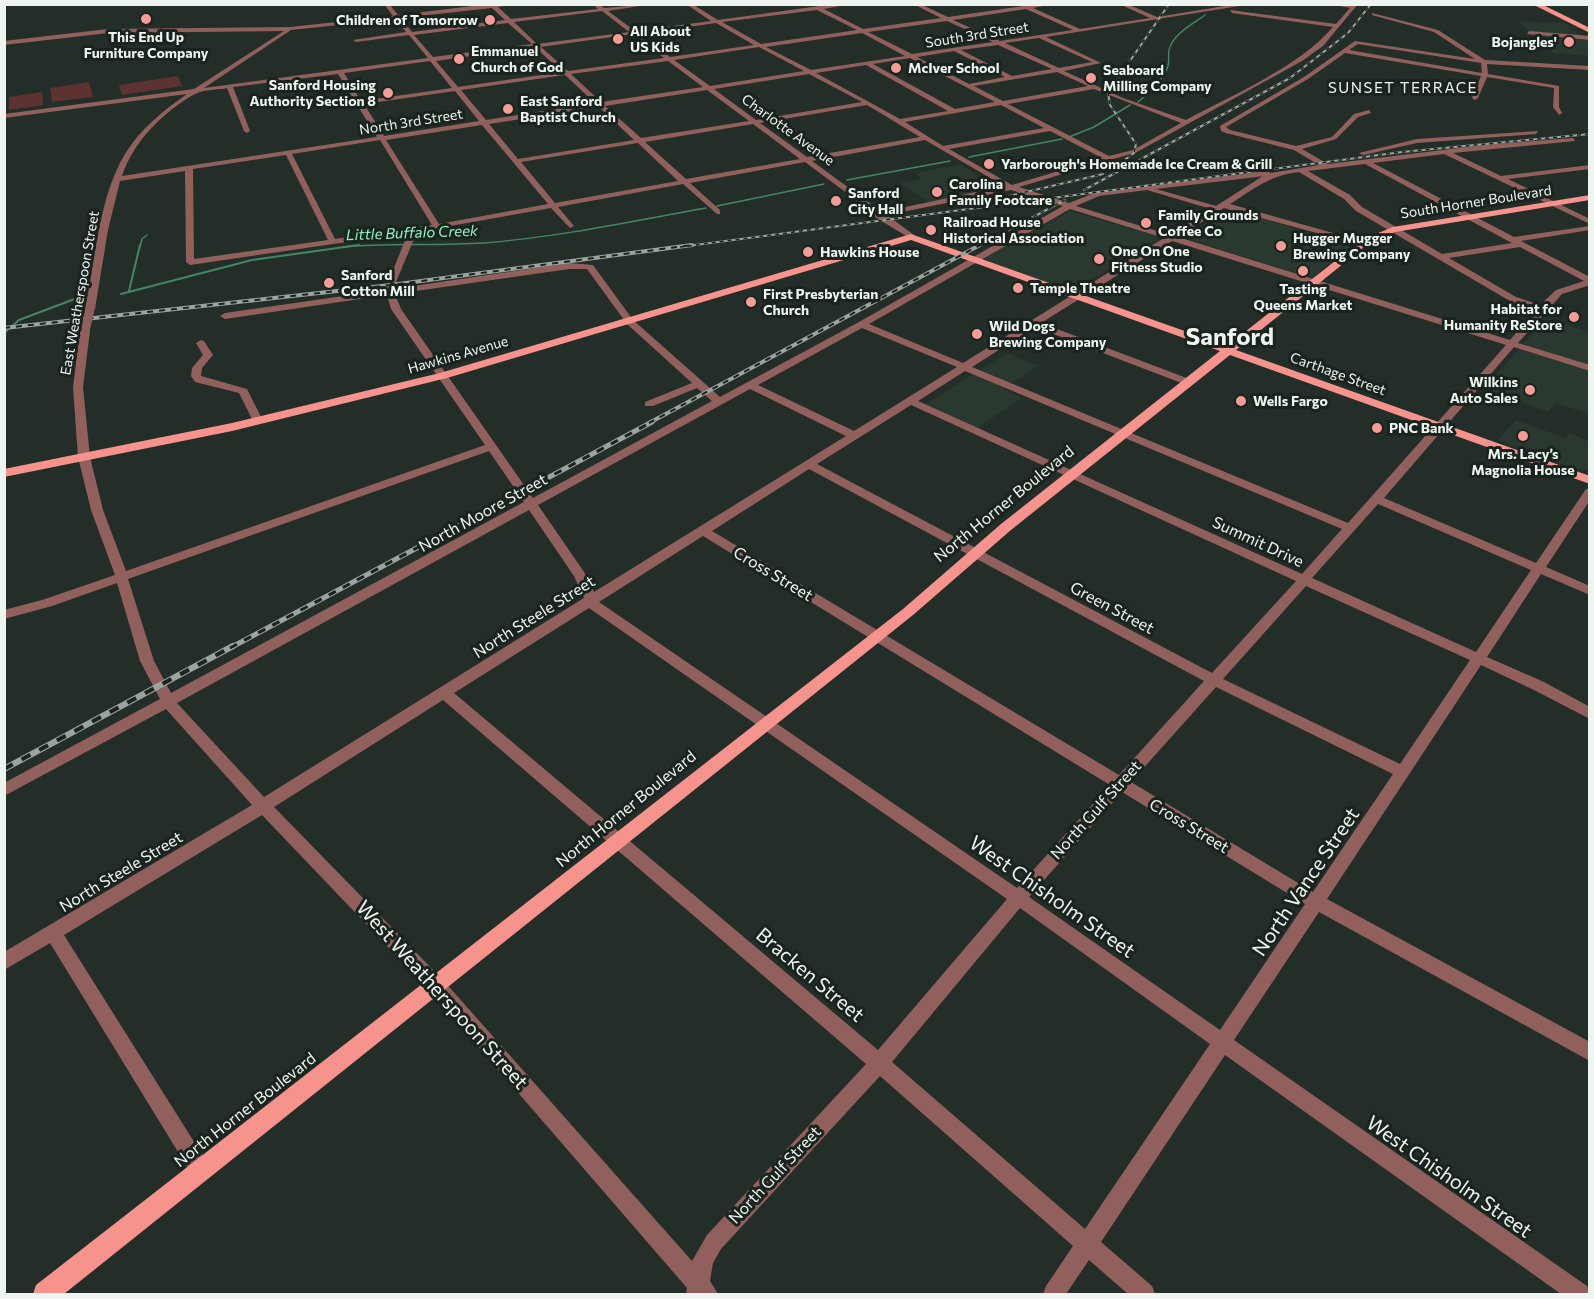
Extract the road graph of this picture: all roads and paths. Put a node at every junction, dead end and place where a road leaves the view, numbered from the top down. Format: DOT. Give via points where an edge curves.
graph roads {
  1 [pos="386,4"];
  2 [pos="514,4"];
  3 [pos="595,4"];
  4 [pos="650,4"];
  5 [pos="687,4"];
  6 [pos="811,4"];
  7 [pos="849,4"];
  8 [pos="915,4"];
  9 [pos="1018,4"];
  10 [pos="1051,4"];
  11 [pos="1121,4"];
  12 [pos="1250,4"];
  13 [pos="1332,4"];
  14 [pos="1535,4"];
  15 [pos="493,6"];
  16 [pos="1355,6"];
  17 [pos="1027,8"];
  18 [pos="819,9"];
  19 [pos="1221,9"];
  20 [pos="603,10"];
  21 [pos="1374,14"];
  22 [pos="398,18"];
  23 [pos="947,19"];
  24 [pos="1159,19"];
  25 [pos="1402,21"];
  26 [pos="510,22"];
  27 [pos="716,22"];
  28 [pos="1387,25"];
  29 [pos="1336,26"];
  30 [pos="290,29"];
  31 [pos="262,30"];
  32 [pos="1081,31"];
  33 [pos="1590,31"];
  34 [pos="862,32"];
  35 [pos="634,33"];
  36 [pos="1529,33"];
  37 [pos="409,34"];
  38 [pos="279,37"];
  39 [pos="1041,37"];
  40 [pos="1590,38"];
  41 [pos="356,40"];
  42 [pos="1455,41"];
  43 [pos="1432,42"];
  44 [pos="4,43"];
  45 [pos="999,44"];
  46 [pos="536,46"];
  47 [pos="758,46"];
  48 [pos="1426,47"];
  49 [pos="956,50"];
  50 [pos="1342,51"];
  51 [pos="1419,52"];
  52 [pos="911,57"];
  53 [pos="669,59"];
  54 [pos="432,60"];
  55 [pos="1409,62"];
  56 [pos="1484,62"];
  57 [pos="868,64"];
  58 [pos="1590,68"];
  59 [pos="1058,71"];
  60 [pos="340,72"];
  61 [pos="809,73"];
  62 [pos="566,74"];
  63 [pos="1485,75"];
  64 [pos="1273,76"];
  65 [pos="1013,79"];
  66 [pos="1300,81"];
  67 [pos="966,86"];
  68 [pos="230,87"];
  69 [pos="1095,87"];
  70 [pos="708,88"];
  71 [pos="458,89"];
  72 [pos="199,91"];
  73 [pos="1475,98"];
  74 [pos="359,103"];
  75 [pos="868,103"];
  76 [pos="1001,104"];
  77 [pos="600,105"];
  78 [pos="955,112"];
  79 [pos="1369,112"];
  80 [pos="1559,112"];
  81 [pos="4,116"];
  82 [pos="485,122"];
  83 [pos="754,122"];
  84 [pos="900,122"];
  85 [pos="1187,123"];
  86 [pos="1049,129"];
  87 [pos="247,131"];
  88 [pos="1536,132"];
  89 [pos="382,138"];
  90 [pos="926,138"];
  91 [pos="1573,140"];
  92 [pos="640,141"];
  93 [pos="944,148"];
  94 [pos="1296,148"];
  95 [pos="1446,152"];
  96 [pos="288,153"];
  97 [pos="1111,158"];
  98 [pos="1315,159"];
  99 [pos="806,160"];
  100 [pos="517,161"];
  101 [pos="1365,161"];
  102 [pos="1326,166"];
  103 [pos="1590,167"];
  104 [pos="189,168"];
  105 [pos="1300,169"];
  106 [pos="1279,172"];
  107 [pos="1501,178"];
  108 [pos="117,179"];
  109 [pos="687,182"];
  110 [pos="1012,187"];
  111 [pos="1146,188"];
  112 [pos="1590,197"];
  113 [pos="1551,204"];
  114 [pos="554,206"];
  115 [pos="1069,206"];
  116 [pos="1221,207"];
  117 [pos="717,212"];
  118 [pos="878,215"];
  119 [pos="1470,217"];
  120 [pos="1590,222"];
  121 [pos="437,226"];
  122 [pos="570,226"];
  123 [pos="1590,228"];
  124 [pos="414,230"];
  125 [pos="1393,230"];
  126 [pos="911,237"];
  127 [pos="1172,238"];
  128 [pos="332,240"];
  129 [pos="1517,242"];
  130 [pos="1362,244"];
  131 [pos="1441,257"];
  132 [pos="975,259"];
  133 [pos="1590,281"];
  134 [pos="1313,282"];
  135 [pos="389,293"];
  136 [pos="1080,297"];
  137 [pos="1542,309"];
  138 [pos="225,316"];
  139 [pos="630,322"];
  140 [pos="862,324"];
  141 [pos="1035,324"];
  142 [pos="201,343"];
  143 [pos="1513,344"];
  144 [pos="1227,350"];
  145 [pos="965,368"];
  146 [pos="1590,368"];
  147 [pos="443,376"];
  148 [pos="1188,382"];
  149 [pos="698,384"];
  150 [pos="750,385"];
  151 [pos="718,402"];
  152 [pos="912,402"];
  153 [pos="649,404"];
  154 [pos="258,421"];
  155 [pos="1441,427"];
  156 [pos="1123,435"];
  157 [pos="855,436"];
  158 [pos="490,447"];
  159 [pos="84,457"];
  160 [pos="810,465"];
  161 [pos="4,473"];
  162 [pos="1072,475"];
  163 [pos="1590,480"];
  164 [pos="1590,491"];
  165 [pos="1377,499"];
  166 [pos="531,505"];
  167 [pos="1349,528"];
  168 [pos="703,531"];
  169 [pos="976,554"];
  170 [pos="1538,569"];
  171 [pos="121,575"];
  172 [pos="1302,580"];
  173 [pos="1590,591"];
  174 [pos="592,600"];
  175 [pos="4,615"];
  176 [pos="877,636"];
  177 [pos="1478,658"];
  178 [pos="1213,680"];
  179 [pos="444,693"];
  180 [pos="169,703"];
  181 [pos="1590,714"];
  182 [pos="765,725"];
  183 [pos="1403,772"];
  184 [pos="1118,784"];
  185 [pos="4,790"];
  186 [pos="263,806"];
  187 [pos="618,841"];
  188 [pos="1018,898"];
  189 [pos="1318,903"];
  190 [pos="53,933"];
  191 [pos="4,962"];
  192 [pos="437,986"];
  193 [pos="1223,1042"];
  194 [pos="1590,1052"];
  195 [pos="879,1063"];
  196 [pos="201,1171"];
  197 [pos="1086,1246"];
  198 [pos="701,1292"];
  199 [pos="45,1294"];
  200 [pos="1054,1294"];
  201 [pos="1144,1294"];
  202 [pos="1579,1294"];
  1 -- 22 [label="street"];
  2 -- 15 [label="street"];
  3 -- 20 [label="street, Charlotte Avenue"];
  4 -- 20 [label="street"];
  5 -- 27 [label="street"];
  6 -- 18 [label="street"];
  7 -- 18 [label="street"];
  8 -- 23 [label="street"];
  9 -- 17 [label="street"];
  10 -- 17 [label="street"];
  11 -- 24 [label="street"];
  12 -- 19 [label="street, South 3rd Street"];
  13 -- 16 [label="street"];
  14 -- 33 [label="main road"];
  15 -- 22 [label="street"];
  15 -- 26 [label="street"];
  16 -- 29 [label="street"];
  17 -- 23 [label="street"];
  17 -- 32 [label="street"];
  18 -- 27 [label="street"];
  18 -- 34 [label="street"];
  19 -- 24 [label="street, South 3rd Street"];
  19 -- 29 [label="street"];
  20 -- 26 [label="street"];
  20 -- 35 [label="street, Charlotte Avenue"];
  21 -- 25 [label="street"];
  22 -- 30 [label="street"];
  22 -- 37 [label="street"];
  23 -- 34 [label="street"];
  23 -- 45 [label="street"];
  24 -- 32 [label="street, South 3rd Street"];
  25 -- 28 [label="street"];
  25 -- 42 [label="street"];
  26 -- 37 [label="street"];
  26 -- 46 [label="street"];
  27 -- 35 [label="street"];
  27 -- 47 [label="street"];
  29 -- 64 [label="street" via="1321,45"];
  30 -- 31 [label="street"];
  30 -- 38 [label="street, East Weatherspoon Street"];
  31 -- 38 [label="street" via="275,32"];
  31 -- 44 [label="street" via="116,30"];
  32 -- 39 [label="street, South 3rd Street"];
  34 -- 47 [label="street"];
  34 -- 52 [label="street"];
  35 -- 46 [label="street"];
  35 -- 53 [label="street, Charlotte Avenue"];
  36 -- 40 [label="street"];
  37 -- 41 [label="street"];
  37 -- 54 [label="street"];
  38 -- 72 [label="street, East Weatherspoon Street"];
  39 -- 45 [label="street, South 3rd Street"];
  39 -- 59 [label="street" via="1098,63"];
  42 -- 43 [label="street"];
  42 -- 56 [label="street"];
  45 -- 49 [label="street, South 3rd Street"];
  45 -- 59 [label="street"];
  46 -- 54 [label="street"];
  46 -- 62 [label="street"];
  47 -- 53 [label="street"];
  47 -- 61 [label="street"];
  48 -- 51 [label="street"];
  49 -- 52 [label="street, South 3rd Street"];
  49 -- 65 [label="street"];
  50 -- 51 [label="street" via="1357,42"];
  50 -- 55 [label="street"];
  50 -- 66 [label="street"];
  51 -- 55 [label="street"];
  51 -- 56 [label="street"];
  52 -- 57 [label="street, South 3rd Street"];
  52 -- 67 [label="street"];
  53 -- 62 [label="street"];
  53 -- 70 [label="street, Charlotte Avenue"];
  54 -- 60 [label="street"];
  54 -- 71 [label="street"];
  55 -- 63 [label="street"];
  56 -- 58 [label="street"];
  56 -- 63 [label="street"];
  57 -- 61 [label="street, South 3rd Street"];
  57 -- 78 [label="street"];
  59 -- 65 [label="street"];
  59 -- 69 [label="street"];
  60 -- 68 [label="street"];
  60 -- 74 [label="street"];
  61 -- 70 [label="street, South 3rd Street"];
  61 -- 75 [label="street"];
  62 -- 71 [label="street"];
  62 -- 77 [label="street"];
  63 -- 73 [label="street"];
  63 -- 80 [label="street" via="1557,87"];
  64 -- 66 [label="street"];
  64 -- 85 [label="street"];
  65 -- 67 [label="street"];
  66 -- 94 [label="street" via="1223,126"];
  67 -- 76 [label="street"];
  68 -- 72 [label="street"];
  68 -- 87 [label="street"];
  69 -- 76 [label="street"];
  69 -- 85 [label="street"];
  70 -- 77 [label="street, North 3rd Street"];
  70 -- 83 [label="street, Charlotte Avenue"];
  71 -- 74 [label="street"];
  71 -- 82 [label="street"];
  72 -- 81 [label="street"];
  72 -- 108 [label="street, East Weatherspoon Street" via="143,133 128,153"];
  74 -- 89 [label="street"];
  75 -- 83 [label="street"];
  75 -- 84 [label="street"];
  76 -- 78 [label="street"];
  76 -- 86 [label="street"];
  77 -- 82 [label="street, North 3rd Street"];
  77 -- 92 [label="street"];
  78 -- 84 [label="street"];
  79 -- 94 [label="street" via="1357,114 1334,138"];
  82 -- 89 [label="street, North 3rd Street"];
  82 -- 100 [label="street"];
  83 -- 92 [label="street"];
  83 -- 99 [label="street, Charlotte Avenue"];
  84 -- 90 [label="street"];
  85 -- 97 [label="street" via="1135,151"];
  86 -- 93 [label="street"];
  86 -- 97 [label="street"];
  88 -- 98 [label="street" via="1417,141"];
  89 -- 96 [label="street, North 3rd Street"];
  89 -- 121 [label="street"];
  90 -- 93 [label="street"];
  90 -- 99 [label="street"];
  91 -- 95 [label="street, North Moore Street"];
  92 -- 100 [label="street"];
  92 -- 109 [label="street"];
  93 -- 110 [label="street"];
  94 -- 98 [label="street"];
  95 -- 101 [label="street, North Moore Street"];
  95 -- 107 [label="street"];
  96 -- 104 [label="street, North 3rd Street"];
  96 -- 128 [label="street"];
  97 -- 110 [label="street"];
  98 -- 102 [label="street"];
  99 -- 109 [label="street"];
  99 -- 118 [label="street, Charlotte Avenue"];
  100 -- 114 [label="street"];
  101 -- 102 [label="street, North Moore Street"];
  101 -- 119 [label="street"];
  102 -- 105 [label="street, North Moore Street"];
  103 -- 107 [label="street"];
  104 -- 108 [label="street, North 3rd Street"];
  104 -- 128 [label="street" via="190,262"];
  105 -- 106 [label="street, North Moore Street"];
  105 -- 125 [label="street"];
  106 -- 111 [label="street, North Moore Street"];
  106 -- 116 [label="street, North Steele Street"];
  107 -- 113 [label="street"];
  108 -- 159 [label="street, East Weatherspoon Street, bridge" via="85,331 78,387"];
  109 -- 114 [label="street"];
  109 -- 117 [label="street"];
  110 -- 115 [label="street"];
  110 -- 118 [label="street"];
  111 -- 115 [label="street, North Moore Street" via="1097,194"];
  111 -- 116 [label="street"];
  112 -- 113 [label="main road, South Horner Boulevard"];
  113 -- 119 [label="main road, South Horner Boulevard"];
  113 -- 120 [label="street"];
  114 -- 121 [label="street"];
  114 -- 122 [label="street"];
  115 -- 127 [label="street"];
  115 -- 132 [label="street, North Moore Street"];
  116 -- 127 [label="street, North Steele Street"];
  116 -- 130 [label="street"];
  118 -- 126 [label="street, Charlotte Avenue"];
  119 -- 125 [label="main road, South Horner Boulevard"];
  119 -- 129 [label="street"];
  121 -- 124 [label="street"];
  123 -- 129 [label="street"];
  124 -- 128 [label="street"];
  124 -- 135 [label="street"];
  125 -- 130 [label="main road, South Horner Boulevard"];
  125 -- 131 [label="street"];
  126 -- 132 [label="main road, Charlotte Avenue"];
  126 -- 139 [label="main road, Hawkins Avenue"];
  127 -- 134 [label="street"];
  127 -- 136 [label="street, North Steele Street"];
  129 -- 131 [label="street"];
  129 -- 133 [label="street"];
  130 -- 134 [label="main road, South Horner Boulevard"];
  131 -- 137 [label="street" via="1513,299"];
  132 -- 136 [label="main road, Carthage Street"];
  132 -- 140 [label="street, North Moore Street"];
  133 -- 137 [label="street, North Gulf Street" via="1559,292"];
  134 -- 143 [label="street"];
  134 -- 144 [label="main road, South Horner Boulevard"];
  135 -- 138 [label="street"];
  135 -- 139 [label="street" via="436,283 569,266 590,267"];
  135 -- 147 [label="street, West Chisholm Street"];
  136 -- 141 [label="street, North Steele Street"];
  136 -- 144 [label="main road, Carthage Street"];
  137 -- 143 [label="street, North Gulf Street"];
  139 -- 147 [label="main road, Hawkins Avenue"];
  139 -- 149 [label="street"];
  140 -- 145 [label="street"];
  140 -- 150 [label="street, North Moore Street"];
  141 -- 145 [label="street, North Steele Street"];
  141 -- 148 [label="street"];
  142 -- 154 [label="street" via="208,355 197,368 196,376 243,390"];
  143 -- 146 [label="street"];
  143 -- 155 [label="street, North Gulf Street"];
  144 -- 148 [label="main road, North Horner Boulevard"];
  144 -- 155 [label="main road, Carthage Street"];
  145 -- 152 [label="street, North Steele Street"];
  145 -- 156 [label="street"];
  147 -- 154 [label="main road, Hawkins Avenue"];
  147 -- 158 [label="street, West Chisholm Street"];
  148 -- 156 [label="main road, North Horner Boulevard"];
  149 -- 151 [label="street"];
  149 -- 153 [label="street"];
  150 -- 151 [label="street, North Moore Street"];
  150 -- 157 [label="street"];
  151 -- 166 [label="street, North Moore Street"];
  152 -- 157 [label="street, North Steele Street"];
  152 -- 162 [label="street, Summit Drive"];
  154 -- 159 [label="main road, Hawkins Avenue"];
  155 -- 163 [label="main road, Carthage Street"];
  155 -- 165 [label="street, North Gulf Street"];
  156 -- 162 [label="main road, North Horner Boulevard"];
  156 -- 167 [label="street"];
  157 -- 160 [label="street, North Steele Street"];
  158 -- 166 [label="street, West Chisholm Street"];
  158 -- 171 [label="street"];
  159 -- 161 [label="main road, Hawkins Avenue"];
  159 -- 171 [label="street, East Weatherspoon Street" via="97,510"];
  160 -- 168 [label="street, North Steele Street"];
  160 -- 169 [label="street, Green Street"];
  162 -- 169 [label="main road, North Horner Boulevard"];
  162 -- 172 [label="street, Summit Drive"];
  164 -- 170 [label="street, North Vance Street"];
  165 -- 167 [label="street, North Gulf Street"];
  165 -- 170 [label="street"];
  166 -- 174 [label="street, West Chisholm Street" via="580,575"];
  166 -- 180 [label="street, North Moore Street"];
  167 -- 172 [label="street, North Gulf Street"];
  168 -- 174 [label="street, North Steele Street"];
  168 -- 176 [label="street, Cross Street"];
  169 -- 176 [label="main road, North Horner Boulevard"];
  169 -- 178 [label="street, Green Street"];
  170 -- 173 [label="street"];
  170 -- 177 [label="street, North Vance Street"];
  171 -- 175 [label="street"];
  171 -- 180 [label="street, East Weatherspoon Street" via="147,662"];
  172 -- 177 [label="street, Summit Drive"];
  172 -- 178 [label="street, North Gulf Street"];
  174 -- 179 [label="street, North Steele Street"];
  174 -- 182 [label="street, West Chisholm Street" via="621,626"];
  176 -- 182 [label="main road, North Horner Boulevard"];
  176 -- 184 [label="street, Cross Street"];
  177 -- 181 [label="street, Summit Drive"];
  177 -- 183 [label="street, North Vance Street"];
  178 -- 183 [label="street, Green Street"];
  178 -- 184 [label="street, North Gulf Street"];
  179 -- 186 [label="street, North Steele Street"];
  179 -- 187 [label="street, Bracken Street"];
  180 -- 185 [label="street, North Moore Street"];
  180 -- 186 [label="street, West Weatherspoon Street"];
  182 -- 187 [label="main road, North Horner Boulevard"];
  182 -- 188 [label="street, West Chisholm Street"];
  183 -- 189 [label="street, North Vance Street"];
  184 -- 188 [label="street, North Gulf Street"];
  184 -- 189 [label="street, Cross Street"];
  186 -- 190 [label="street, North Steele Street"];
  186 -- 192 [label="street, West Weatherspoon Street"];
  187 -- 192 [label="main road, North Horner Boulevard"];
  187 -- 195 [label="street, Bracken Street"];
  188 -- 193 [label="street, West Chisholm Street"];
  188 -- 195 [label="street, North Gulf Street"];
  189 -- 193 [label="street, North Vance Street"];
  189 -- 194 [label="street, Cross Street"];
  190 -- 191 [label="street, North Steele Street"];
  190 -- 196 [label="street"];
  192 -- 196 [label="main road, North Horner Boulevard"];
  192 -- 198 [label="street, West Weatherspoon Street"];
  193 -- 197 [label="street, North Vance Street"];
  193 -- 202 [label="street, West Chisholm Street"];
  195 -- 197 [label="street, Bracken Street"];
  195 -- 198 [label="street, North Gulf Street" via="714,1242 703,1260"];
  196 -- 199 [label="main road, North Horner Boulevard"];
  197 -- 200 [label="street, North Vance Street"];
  197 -- 201 [label="street, Bracken Street"];
}
